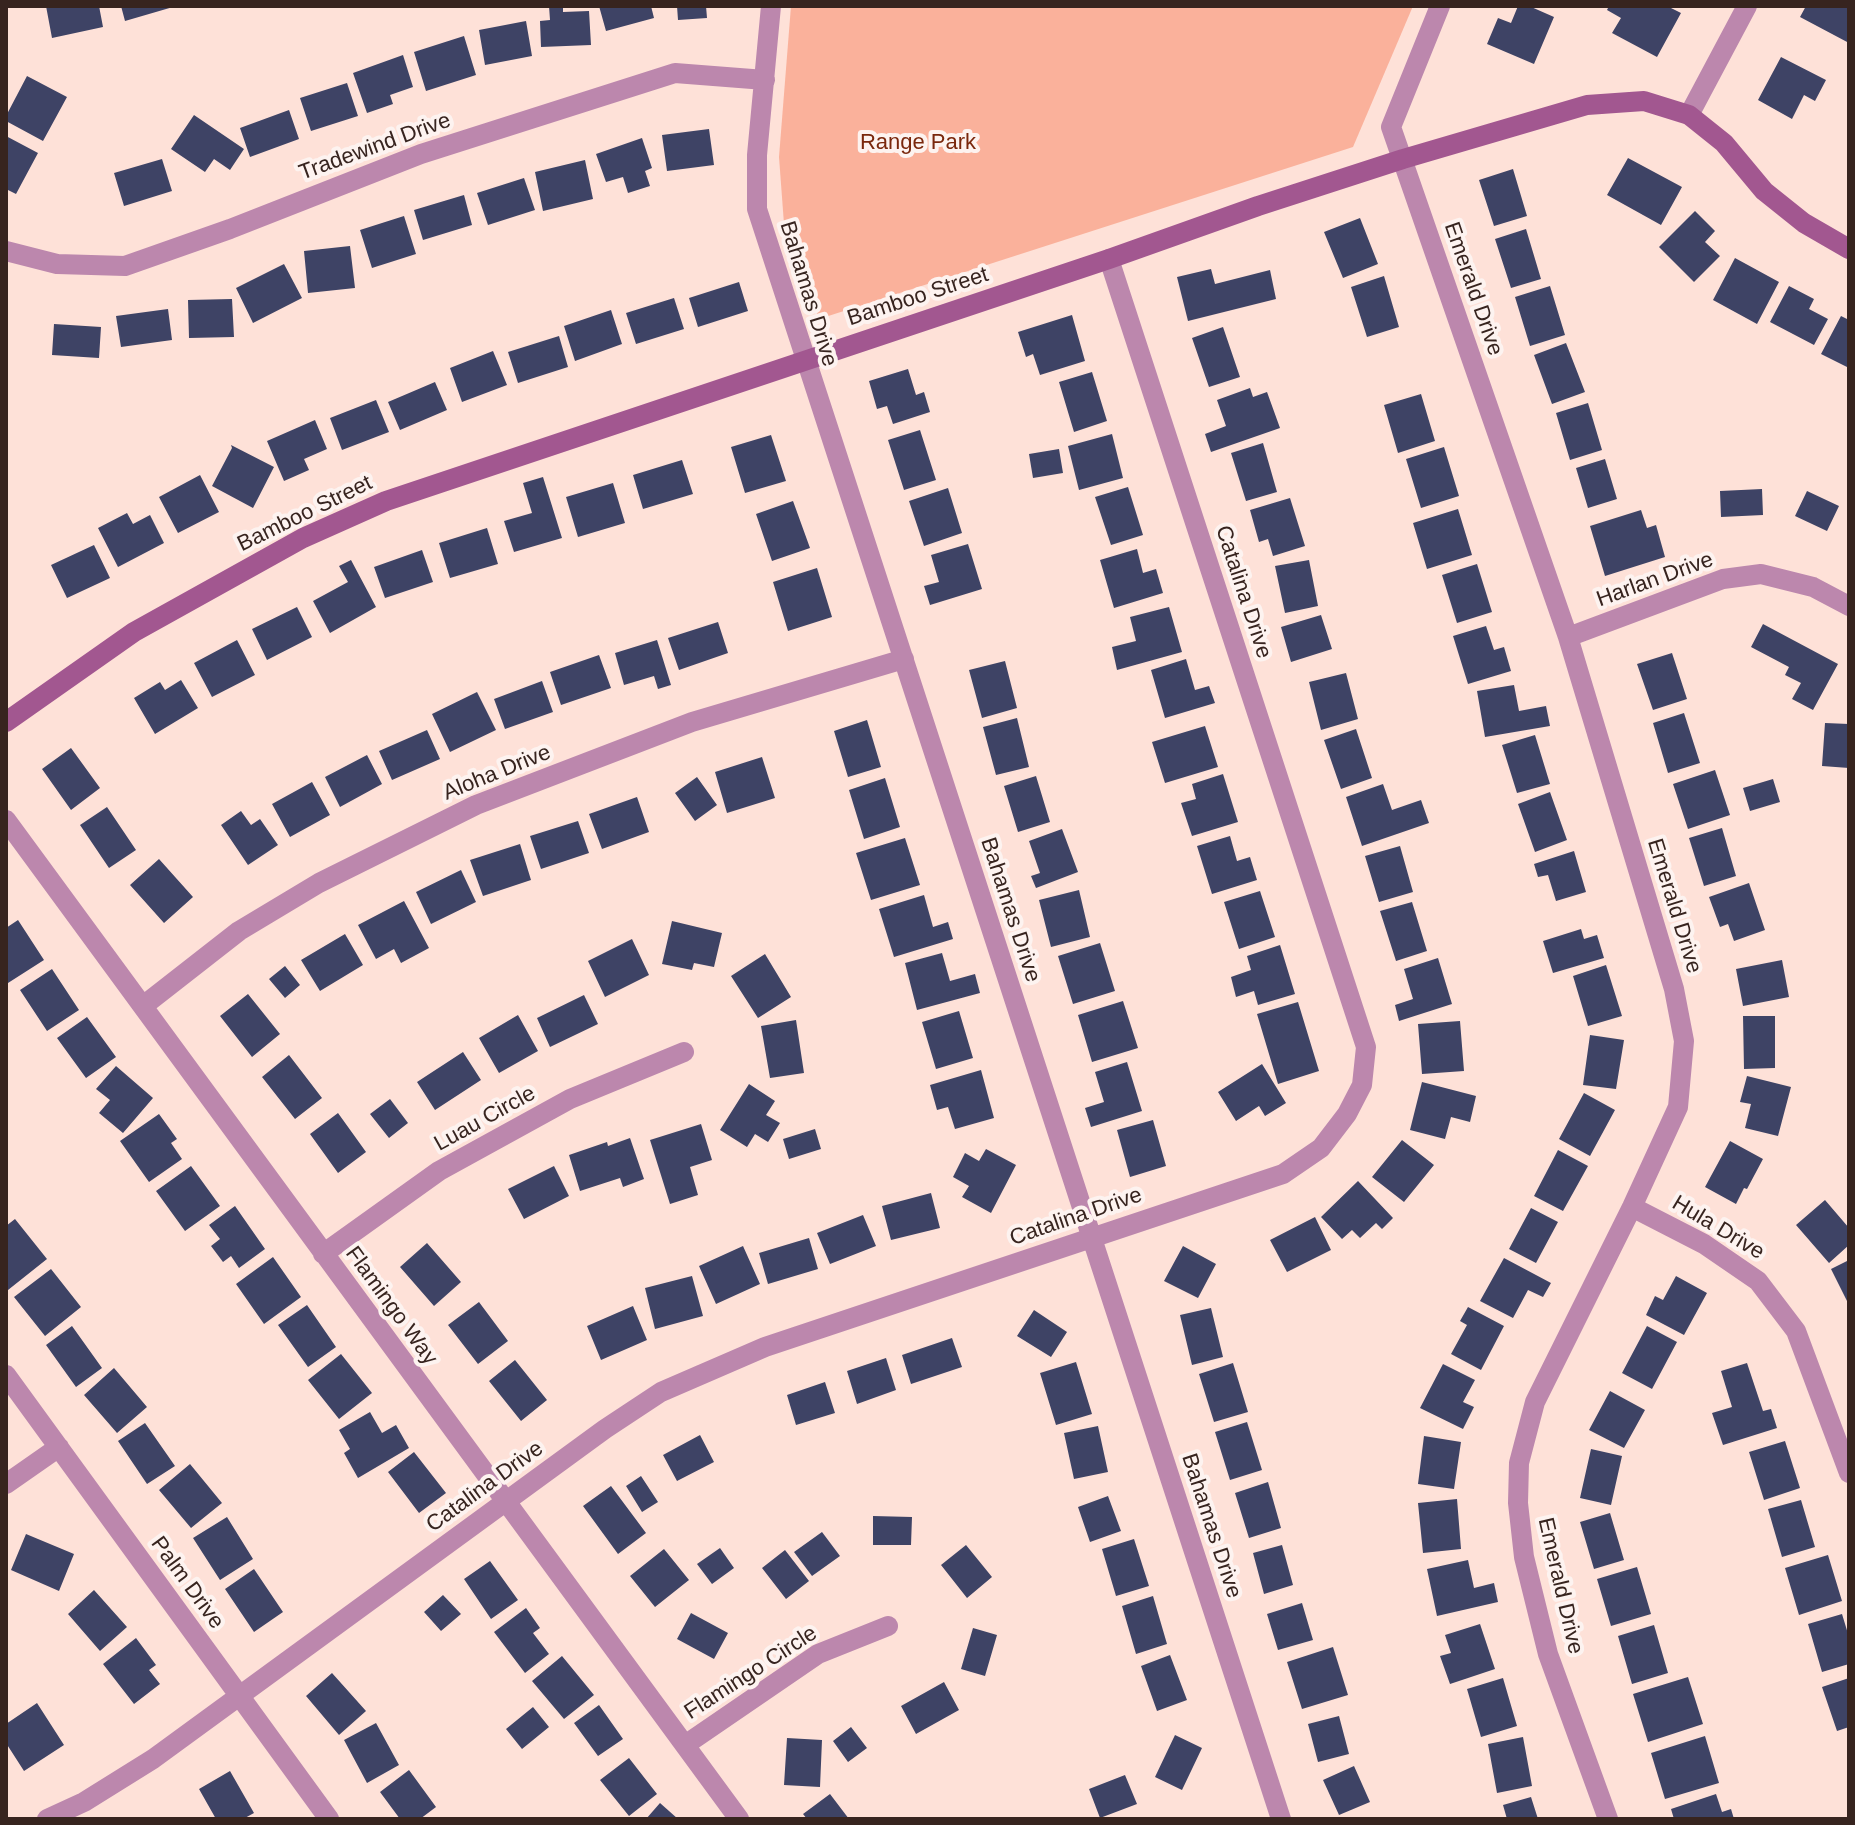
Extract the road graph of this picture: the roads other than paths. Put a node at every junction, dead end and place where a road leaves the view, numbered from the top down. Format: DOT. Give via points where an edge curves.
graph roads {
  1 [pos="771,6"];
  2 [pos="1440,6"];
  3 [pos="1747,6"];
  4 [pos="765,80"];
  5 [pos="1689,115"];
  6 [pos="1403,159"];
  7 [pos="1849,249"];
  8 [pos="6,251"];
  9 [pos="1109,259"];
  10 [pos="804,360"];
  11 [pos="1849,606"];
  12 [pos="1568,637"];
  13 [pos="904,659"];
  14 [pos="6,722"];
  15 [pos="6,820"];
  16 [pos="143,1006"];
  17 [pos="684,1052"];
  18 [pos="1632,1207"];
  19 [pos="1091,1237"];
  20 [pos="323,1254"];
  21 [pos="6,1375"];
  22 [pos="59,1447"];
  23 [pos="1849,1473"];
  24 [pos="6,1484"];
  25 [pos="505,1502"];
  26 [pos="888,1626"];
  27 [pos="239,1695"];
  28 [pos="685,1745"];
  29 [pos="1277,1818"];
  30 [pos="47,1819"];
  31 [pos="329,1819"];
  32 [pos="739,1819"];
  33 [pos="1608,1819"];
  1 -- 4 [label="street, Bahamas Drive"];
  2 -- 6 [label="street, Emerald Drive" via="1391,127"];
  3 -- 5 [label="street"];
  4 -- 8 [label="street, Tradewind Drive" via="675,73 421,154 125,266 57,264"];
  4 -- 10 [label="street, Bahamas Drive" via="757,209"];
  5 -- 6 [label="street, Bamboo Street" via="1644,101 1587,105"];
  5 -- 7 [label="street, Bamboo Street" via="1724,143 1764,191"];
  6 -- 9 [label="street, Bamboo Street"];
  6 -- 12 [label="street, Emerald Drive"];
  9 -- 10 [label="street, Bamboo Street"];
  9 -- 19 [label="street, Catalina Drive" via="1366,1047 1362,1085 1321,1148 1283,1174"];
  10 -- 13 [label="street, Bahamas Drive"];
  10 -- 14 [label="street, Bamboo Street" via="358,513 134,632"];
  11 -- 12 [label="street, Harlan Drive" via="1813,587 1761,574 1723,579"];
  12 -- 18 [label="street, Emerald Drive" via="1674,989 1684,1041 1678,1107"];
  13 -- 16 [label="street, Aloha Drive" via="692,722 476,805 319,883 239,931"];
  13 -- 19 [label="street, Bahamas Drive"];
  15 -- 16 [label="street, Flamingo Way"];
  16 -- 20 [label="street, Flamingo Way"];
  17 -- 20 [label="street, Luau Circle" via="570,1099 439,1171"];
  18 -- 23 [label="street, Hula Drive" via="1704,1244 1758,1281 1796,1331"];
  18 -- 33 [label="street, Emerald Drive" via="1535,1402 1519,1463 1524,1557 1548,1654"];
  19 -- 25 [label="street, Catalina Drive" via="765,1347 661,1392"];
  19 -- 29 [label="street, Bahamas Drive"];
  20 -- 25 [label="street, Flamingo Way"];
  21 -- 22 [label="street, Palm Drive"];
  22 -- 24 [label="street"];
  22 -- 27 [label="street, Palm Drive"];
  25 -- 27 [label="street, Catalina Drive"];
  25 -- 28 [label="street, Flamingo Way"];
  26 -- 28 [label="street, Flamingo Circle" via="818,1654"];
  27 -- 30 [label="street, Catalina Drive" via="153,1759"];
  27 -- 31 [label="street, Palm Drive"];
  28 -- 32 [label="street, Flamingo Way"];
}
